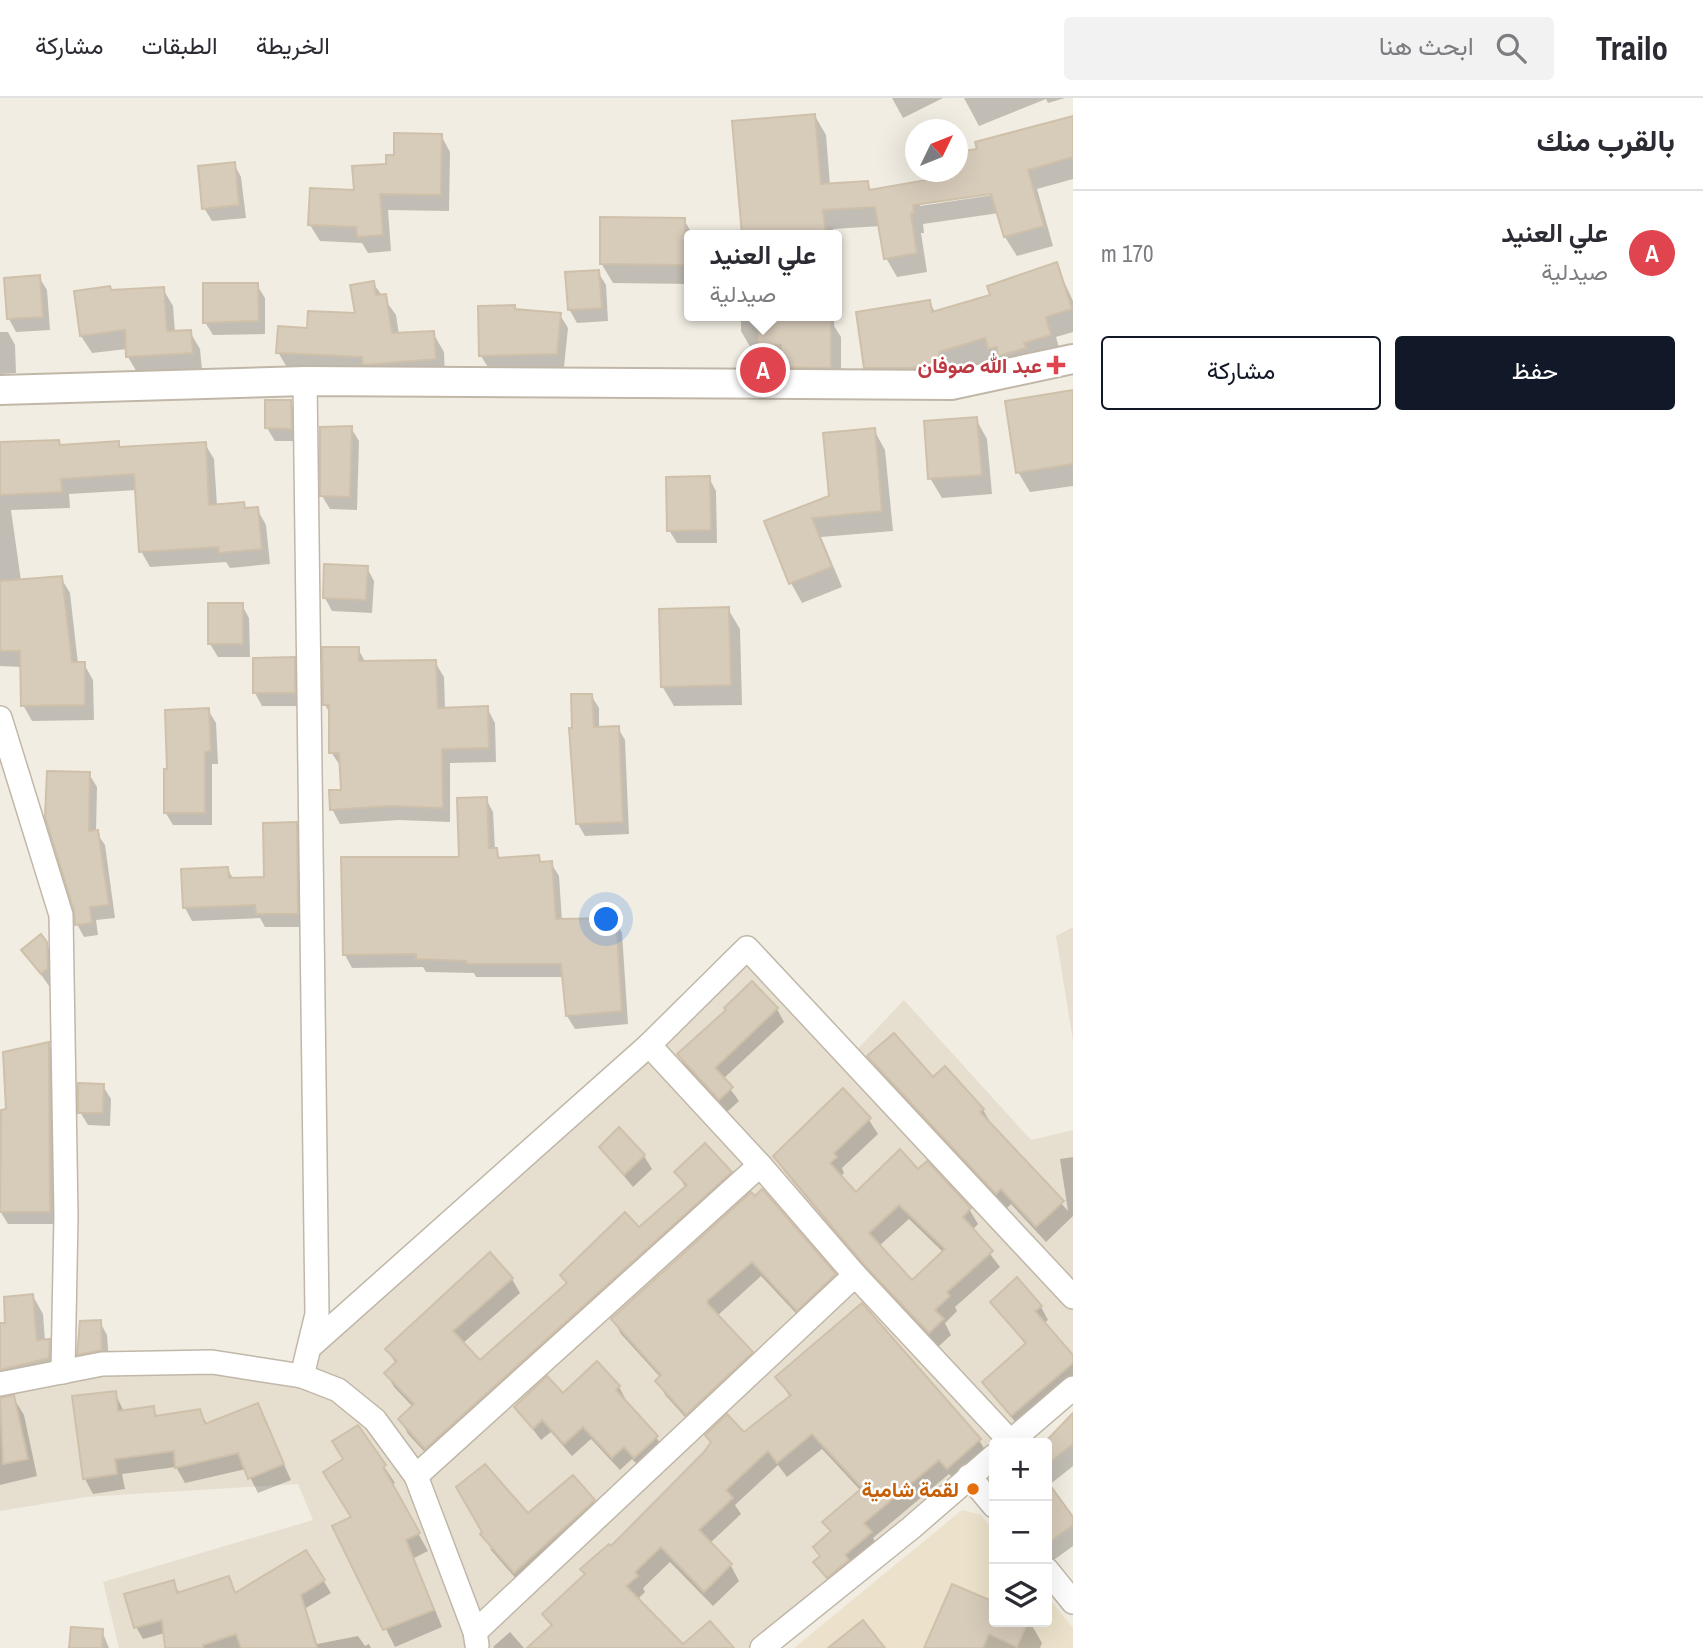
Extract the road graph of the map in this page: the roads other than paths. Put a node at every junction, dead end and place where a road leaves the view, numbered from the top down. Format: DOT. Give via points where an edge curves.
graph roads {
  1 [pos="1073,359"];
  2 [pos="305,381"];
  3 [pos="0,390"];
  4 [pos="0,718"];
  5 [pos="649,1045"];
  6 [pos="760,1165"];
  7 [pos="855,1275"];
  8 [pos="1073,1297"];
  9 [pos="312,1345"];
  10 [pos="63,1372"];
  11 [pos="302,1376"];
  12 [pos="0,1384"];
  13 [pos="1073,1388"];
  14 [pos="997,1438"];
  15 [pos="1015,1438"];
  16 [pos="989,1460"];
  17 [pos="416,1476"];
  18 [pos="969,1476"];
  19 [pos="990,1501"];
  20 [pos="1052,1576"];
  21 [pos="1073,1602"];
  22 [pos="476,1640"];
  23 [pos="762,1648"];
  1 -- 2 [label="street" via="951,385"];
  2 -- 3 [label="street"];
  2 -- 9 [label="street" via="317,1314"];
  4 -- 10 [label="street" via="61,915 66,1216"];
  5 -- 6 [label="street"];
  5 -- 8 [label="street" via="747,948"];
  5 -- 9 [label="street"];
  6 -- 7 [label="street"];
  6 -- 17 [label="street"];
  7 -- 14 [label="street"];
  7 -- 22 [label="street"];
  9 -- 11 [label="street"];
  10 -- 11 [label="street" via="102,1364 212,1363"];
  10 -- 12 [label="street"];
  11 -- 17 [label="street" via="338,1390 375,1420"];
  13 -- 15 [label="street"];
  16 -- 18 [label="street"];
  17 -- 22 [label="street"];
  18 -- 19 [label="street"];
  18 -- 23 [label="street"];
  20 -- 21 [label="street"];
}
